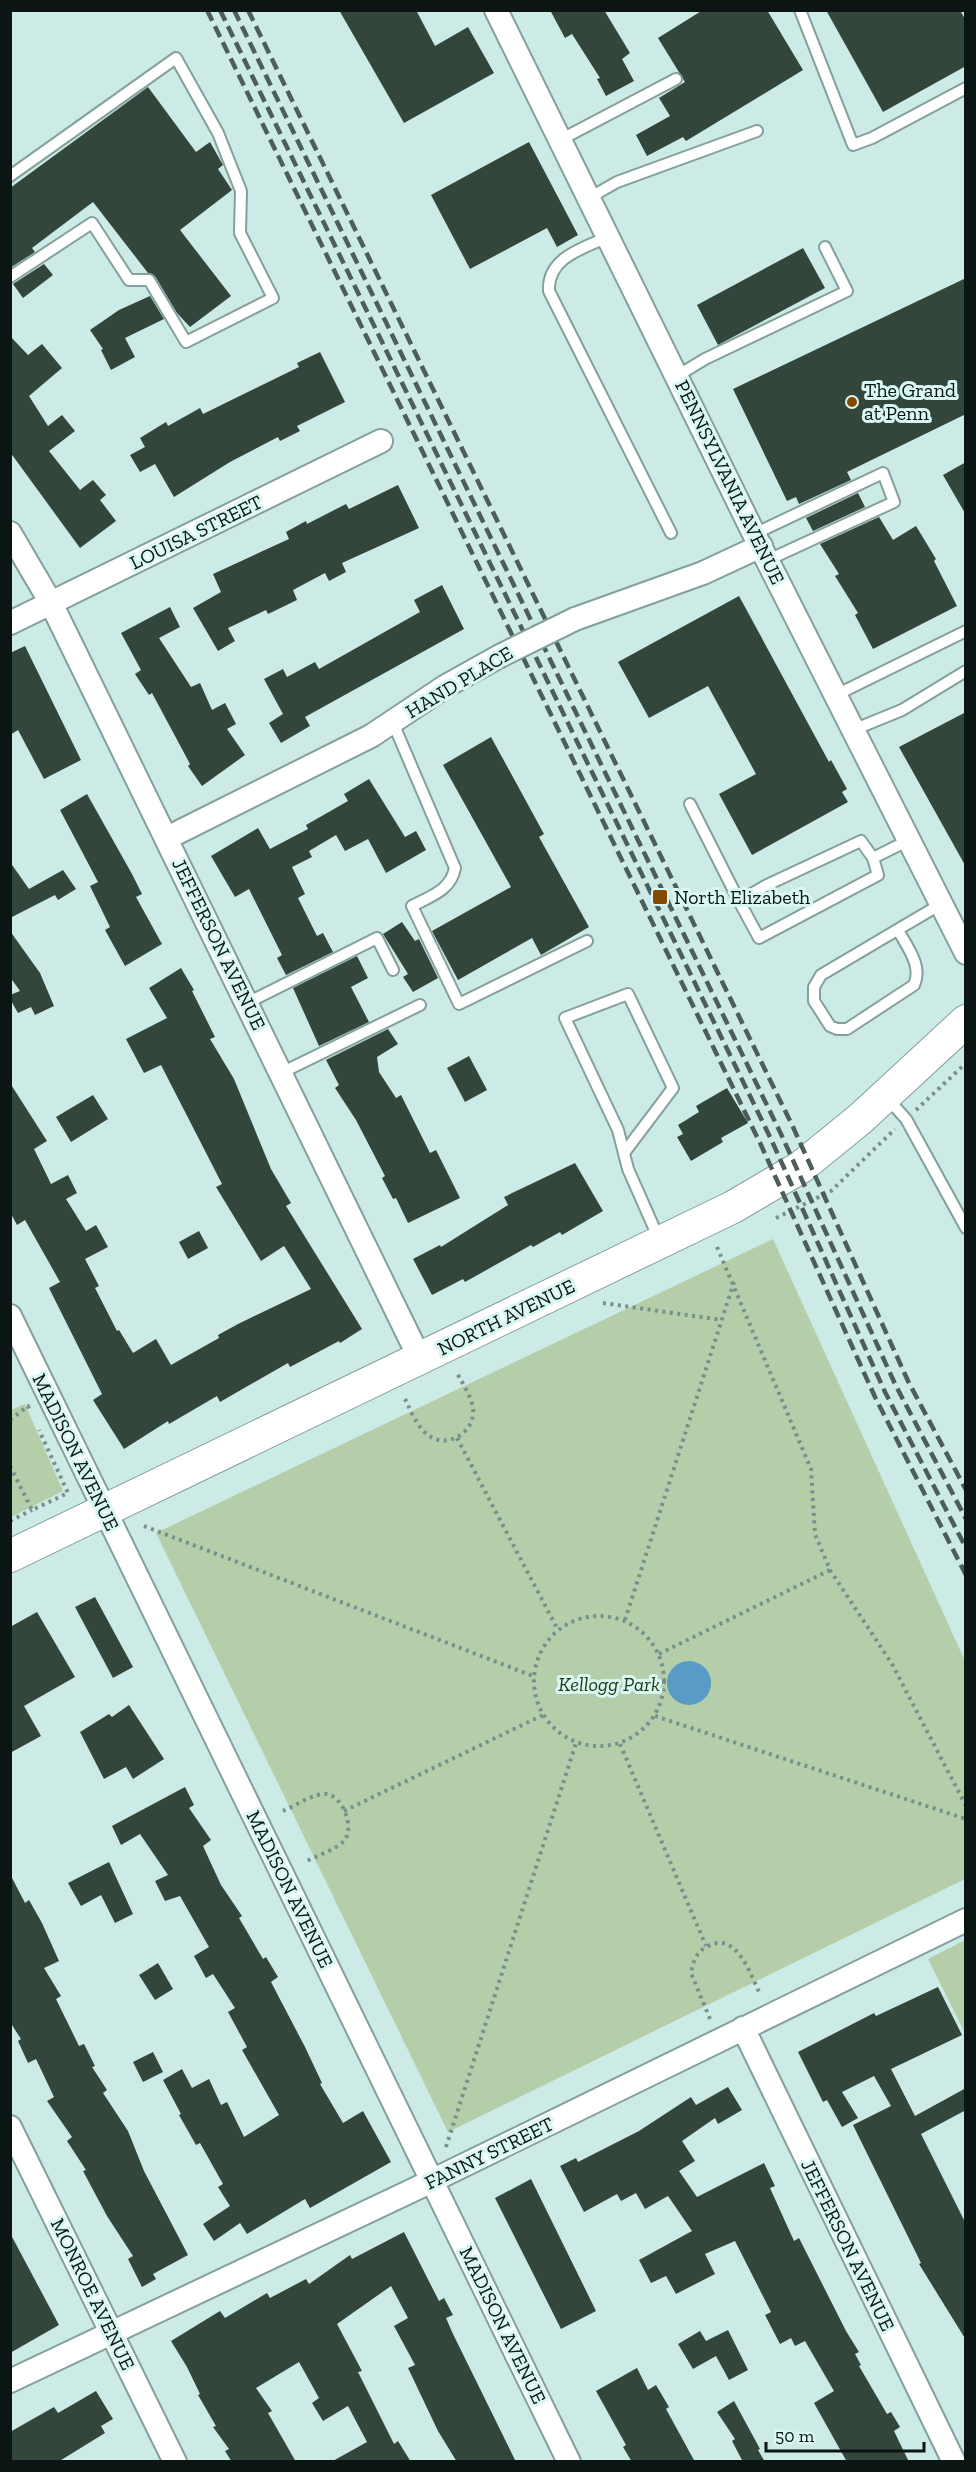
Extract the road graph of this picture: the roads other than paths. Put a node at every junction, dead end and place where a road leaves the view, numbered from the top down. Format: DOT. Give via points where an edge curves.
graph roads {
  1 [pos="496,10"];
  2 [pos="800,10"];
  3 [pos="676,79"];
  4 [pos="966,88"];
  5 [pos="757,131"];
  6 [pos="560,140"];
  7 [pos="10,176"];
  8 [pos="589,198"];
  9 [pos="608,237"];
  10 [pos="825,247"];
  11 [pos="10,277"];
  12 [pos="677,376"];
  13 [pos="381,441"];
  14 [pos="10,533"];
  15 [pos="670,533"];
  16 [pos="761,547"];
  17 [pos="51,603"];
  18 [pos="10,623"];
  19 [pos="966,631"];
  20 [pos="966,671"];
  21 [pos="836,695"];
  22 [pos="393,723"];
  23 [pos="853,730"];
  24 [pos="690,804"];
  25 [pos="167,838"];
  26 [pos="909,840"];
  27 [pos="873,858"];
  28 [pos="739,901"];
  29 [pos="941,904"];
  30 [pos="898,930"];
  31 [pos="587,941"];
  32 [pos="966,953"];
  33 [pos="393,970"];
  34 [pos="247,1003"];
  35 [pos="420,1005"];
  36 [pos="966,1021"];
  37 [pos="281,1073"];
  38 [pos="885,1096"];
  39 [pos="624,1153"];
  40 [pos="966,1228"];
  41 [pos="660,1242"];
  42 [pos="10,1316"];
  43 [pos="420,1359"];
  44 [pos="104,1509"];
  45 [pos="10,1556"];
  46 [pos="966,1920"];
  47 [pos="743,2028"];
  48 [pos="10,2127"];
  49 [pos="433,2180"];
  50 [pos="112,2333"];
  51 [pos="10,2381"];
  52 [pos="175,2462"];
  53 [pos="569,2462"];
  54 [pos="954,2462"];
  1 -- 6 [label="street, PENNSYLVANIA AVENUE"];
  2 -- 4 [label="lane" via="853,145"];
  3 -- 6 [label="lane"];
  5 -- 8 [label="lane" via="617,182"];
  6 -- 8 [label="street, PENNSYLVANIA AVENUE"];
  7 -- 11 [label="lane" via="176,58 218,133 241,190 240,233 273,298 186,342 150,280 129,280 92,223"];
  8 -- 9 [label="street, PENNSYLVANIA AVENUE"];
  9 -- 12 [label="street, PENNSYLVANIA AVENUE"];
  9 -- 15 [label="lane" via="556,264 548,279 549,291"];
  10 -- 12 [label="lane" via="847,291 705,358"];
  12 -- 16 [label="street, PENNSYLVANIA AVENUE"];
  13 -- 17 [label="street, LOUISA STREET"];
  14 -- 17 [label="street, JEFFERSON AVENUE"];
  16 -- 16 [label="lane" via="894,502 883,473"];
  16 -- 21 [label="street, PENNSYLVANIA AVENUE"];
  16 -- 22 [label="street, HAND PLACE, bridge" via="703,573 575,619 446,686"];
  17 -- 18 [label="street, LOUISA STREET"];
  17 -- 25 [label="street, JEFFERSON AVENUE"];
  19 -- 21 [label="lane"];
  20 -- 23 [label="lane" via="902,710"];
  21 -- 23 [label="street, PENNSYLVANIA AVENUE"];
  22 -- 25 [label="street, HAND PLACE"];
  22 -- 31 [label="lane" via="455,868 453,880 444,889 412,906 459,1004"];
  23 -- 26 [label="street, PENNSYLVANIA AVENUE"];
  24 -- 28 [label="lane"];
  25 -- 34 [label="street, JEFFERSON AVENUE"];
  26 -- 27 [label="lane"];
  26 -- 29 [label="street, PENNSYLVANIA AVENUE"];
  27 -- 28 [label="lane" via="861,841"];
  27 -- 28 [label="lane" via="878,875 759,938"];
  29 -- 30 [label="lane"];
  29 -- 32 [label="street, PENNSYLVANIA AVENUE"];
  30 -- 30 [label="lane" via="820,975 814,987 814,1001 830,1026 847,1029 914,985 918,975 915,962"];
  33 -- 34 [label="lane" via="377,938"];
  34 -- 37 [label="street, JEFFERSON AVENUE"];
  35 -- 37 [label="lane"];
  36 -- 38 [label="main road, NORTH AVENUE"];
  37 -- 43 [label="street, JEFFERSON AVENUE"];
  38 -- 40 [label="lane" via="906,1119"];
  38 -- 41 [label="main road, NORTH AVENUE" via="801,1167 733,1207"];
  39 -- 39 [label="lane" via="618,1130 565,1018 628,994 673,1088"];
  39 -- 41 [label="lane"];
  41 -- 43 [label="main road, NORTH AVENUE"];
  42 -- 44 [label="street, MADISON AVENUE"];
  43 -- 44 [label="main road, NORTH AVENUE"];
  44 -- 45 [label="main road, NORTH AVENUE"];
  44 -- 49 [label="street, MADISON AVENUE"];
  46 -- 47 [label="street, FANNY STREET"];
  47 -- 49 [label="street, FANNY STREET"];
  47 -- 54 [label="street, JEFFERSON AVENUE"];
  48 -- 50 [label="street, MONROE AVENUE"];
  49 -- 50 [label="street, FANNY STREET"];
  49 -- 53 [label="street, MADISON AVENUE"];
  50 -- 51 [label="street, FANNY STREET"];
  50 -- 52 [label="street, MONROE AVENUE"];
}
